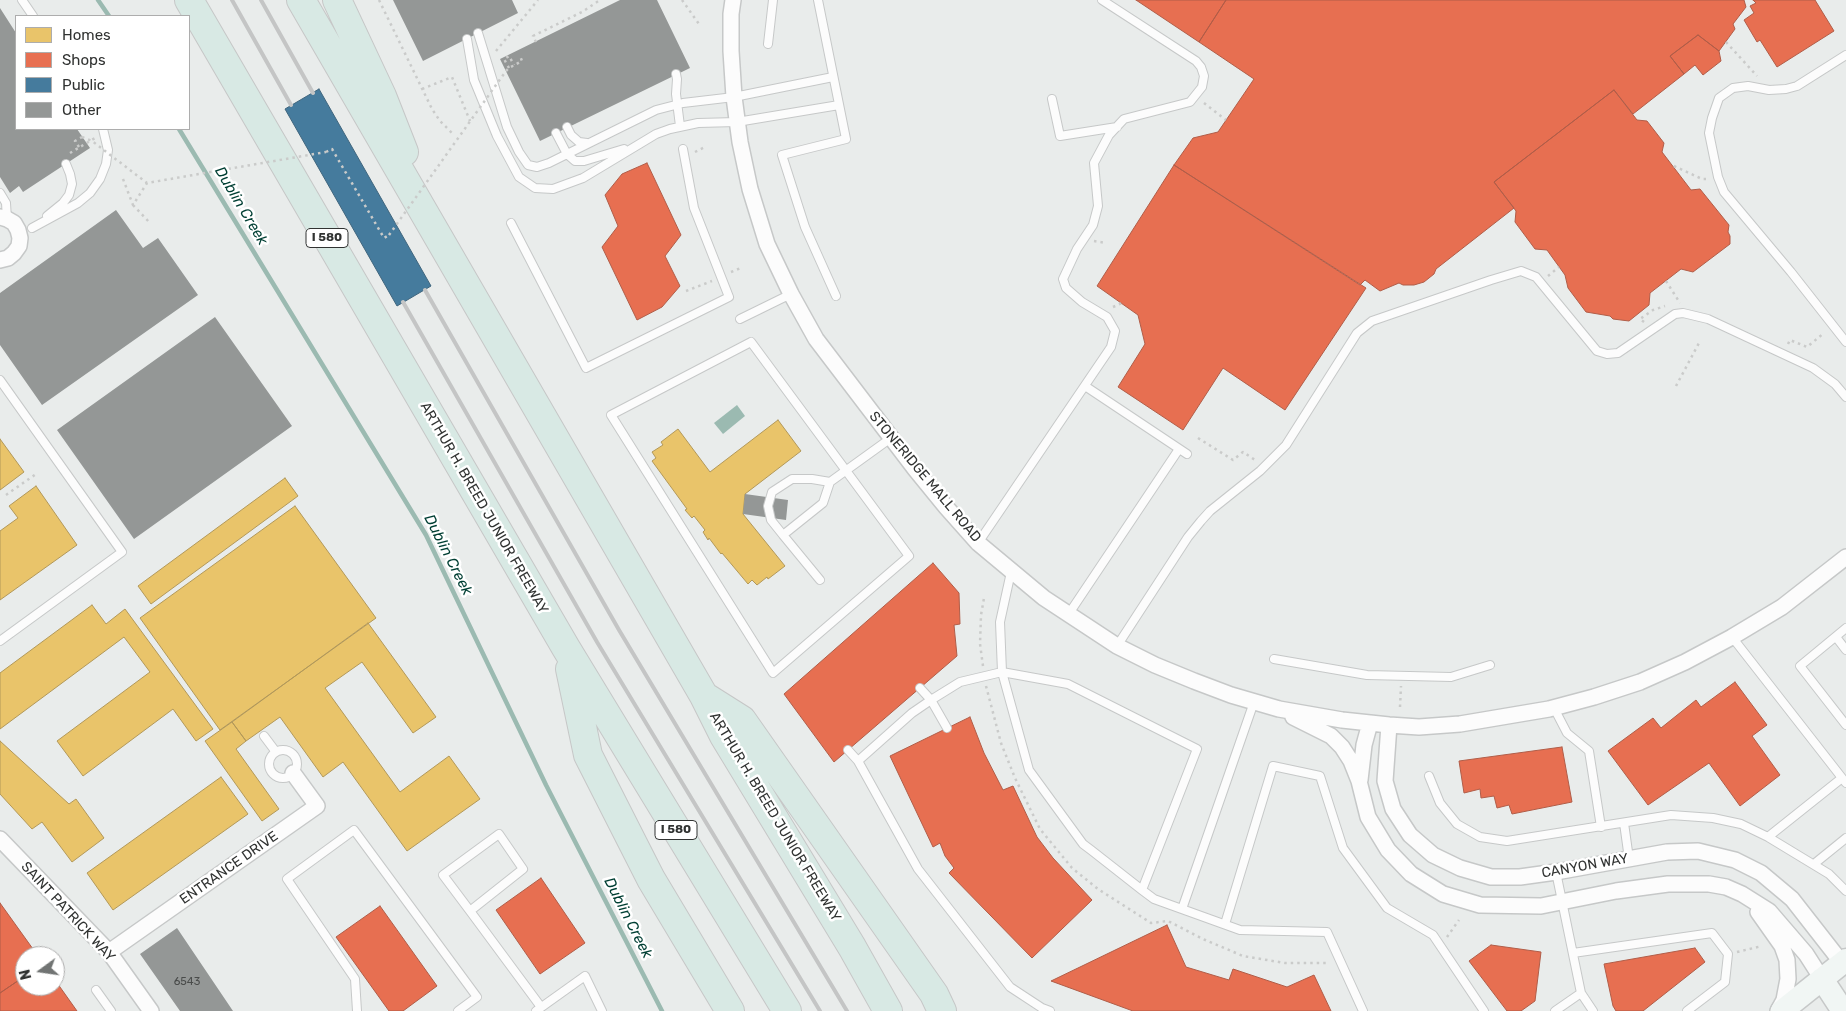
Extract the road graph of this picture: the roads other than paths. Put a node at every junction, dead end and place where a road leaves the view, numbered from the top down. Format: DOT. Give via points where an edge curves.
graph roads {
  1 [pos="22,0"];
  2 [pos="189,0"];
  3 [pos="301,0"];
  4 [pos="337,0"];
  5 [pos="733,0"];
  6 [pos="773,0"];
  7 [pos="818,0"];
  8 [pos="1102,0"];
  9 [pos="32,15"];
  10 [pos="478,33"];
  11 [pos="467,39"];
  12 [pos="768,44"];
  13 [pos="1846,55"];
  14 [pos="676,74"];
  15 [pos="833,77"];
  16 [pos="734,97"];
  17 [pos="1052,99"];
  18 [pos="678,104"];
  19 [pos="839,105"];
  20 [pos="737,122"];
  21 [pos="680,126"];
  22 [pos="1117,127"];
  23 [pos="567,128"];
  24 [pos="103,130"];
  25 [pos="556,133"];
  26 [pos="587,143"];
  27 [pos="642,143"];
  28 [pos="683,149"];
  29 [pos="567,154"];
  30 [pos="70,162"];
  31 [pos="0,193"];
  32 [pos="3,218"];
  33 [pos="511,223"];
  34 [pos="32,228"];
  35 [pos="435,233"];
  36 [pos="20,238"];
  37 [pos="0,260"];
  38 [pos="791,294"];
  39 [pos="836,296"];
  40 [pos="740,319"];
  41 [pos="1846,342"];
  42 [pos="0,380"];
  43 [pos="1085,386"];
  44 [pos="1846,397"];
  45 [pos="890,438"];
  46 [pos="1179,449"];
  47 [pos="1187,454"];
  48 [pos="846,471"];
  49 [pos="830,482"];
  50 [pos="783,535"];
  51 [pos="978,542"];
  52 [pos="1846,557"];
  53 [pos="1011,572"];
  54 [pos="820,580"];
  55 [pos="1068,615"];
  56 [pos="1846,628"];
  57 [pos="1732,637"];
  58 [pos="1836,637"];
  59 [pos="0,640"];
  60 [pos="1117,646"];
  61 [pos="566,648"];
  62 [pos="1846,650"];
  63 [pos="1274,659"];
  64 [pos="1490,665"];
  65 [pos="1002,672"];
  66 [pos="920,688"];
  67 [pos="704,696"];
  68 [pos="931,700"];
  69 [pos="1254,702"];
  70 [pos="1554,708"];
  71 [pos="1279,709"];
  72 [pos="1370,723"];
  73 [pos="1389,725"];
  74 [pos="1846,725"];
  75 [pos="947,728"];
  76 [pos="264,736"];
  77 [pos="848,750"];
  78 [pos="276,752"];
  79 [pos="858,761"];
  80 [pos="294,774"];
  81 [pos="1429,776"];
  82 [pos="1360,781"];
  83 [pos="1844,781"];
  84 [pos="1624,823"];
  85 [pos="1601,827"];
  86 [pos="1768,837"];
  87 [pos="1846,838"];
  88 [pos="0,839"];
  89 [pos="1629,859"];
  90 [pos="1814,864"];
  91 [pos="1556,872"];
  92 [pos="1142,890"];
  93 [pos="1846,891"];
  94 [pos="1742,894"];
  95 [pos="1562,901"];
  96 [pos="1182,909"];
  97 [pos="470,911"];
  98 [pos="1225,924"];
  99 [pos="109,952"];
  100 [pos="1573,953"];
  101 [pos="1845,964"];
  102 [pos="1822,979"];
  103 [pos="96,990"];
  104 [pos="1581,992"];
  105 [pos="938,1003"];
  106 [pos="538,1009"];
  107 [pos="111,1011"];
  108 [pos="152,1011"];
  109 [pos="357,1011"];
  110 [pos="458,1011"];
  111 [pos="602,1011"];
  112 [pos="730,1011"];
  113 [pos="787,1011"];
  114 [pos="888,1011"];
  115 [pos="960,1011"];
  116 [pos="1050,1011"];
  117 [pos="1363,1011"];
  118 [pos="1484,1011"];
  119 [pos="1555,1011"];
  120 [pos="1593,1011"];
  121 [pos="1687,1011"];
  122 [pos="1780,1011"];
  123 [pos="1843,1011"];
  1 -- 9 [label="lane"];
  2 -- 61 [label="highway, ARTHUR H. BREED JUNIOR FREEWAY / I 580"];
  3 -- 35 [label="highway, ARTHUR H. BREED JUNIOR FREEWAY"];
  4 -- 35 [label="highway" via="382,96"];
  5 -- 16 [label="street, STONERIDGE MALL ROAD" via="731,51"];
  6 -- 12 [label="lane"];
  7 -- 15 [label="lane"];
  8 -- 22 [label="lane" via="1196,61 1204,76 1202,87 1190,102 1124,119"];
  10 -- 29 [label="lane" via="507,128 528,165 537,167"];
  11 -- 27 [label="lane" via="476,86 496,136 519,177 535,188 553,189 583,178"];
  13 -- 41 [label="lane" via="1797,86 1769,90 1748,86 1733,88 1719,98 1709,133 1724,192"];
  14 -- 18 [label="lane"];
  15 -- 16 [label="lane"];
  15 -- 19 [label="lane"];
  16 -- 18 [label="lane"];
  16 -- 20 [label="street, STONERIDGE MALL ROAD"];
  17 -- 22 [label="lane" via="1060,136"];
  18 -- 21 [label="lane"];
  18 -- 26 [label="lane" via="656,110"];
  19 -- 20 [label="lane"];
  19 -- 39 [label="lane" via="846,140 782,155 805,227"];
  20 -- 21 [label="lane"];
  20 -- 38 [label="street, STONERIDGE MALL ROAD" via="750,189 767,244"];
  21 -- 27 [label="lane"];
  22 -- 43 [label="lane" via="1094,162 1098,206 1092,225 1063,278 1066,288 1107,317 1115,332 1111,347"];
  23 -- 26 [label="lane" via="579,142"];
  24 -- 34 [label="lane" via="108,150 106,164 90,193"];
  25 -- 29 [label="lane"];
  26 -- 29 [label="lane"];
  27 -- 29 [label="lane" via="584,161 574,161"];
  28 -- 33 [label="lane" via="694,208 729,297 586,368"];
  30 -- 34 [label="lane" via="72,184 69,195"];
  31 -- 32 [label="lane" via="6,203"];
  32 -- 36 [label="street" via="16,226"];
  34 -- 36 [label="lane"];
  35 -- 67 [label="highway, ARTHUR H. BREED JUNIOR FREEWAY"];
  36 -- 37 [label="street" via="14,253"];
  38 -- 40 [label="lane"];
  38 -- 45 [label="street, STONERIDGE MALL ROAD" via="816,339"];
  42 -- 59 [label="lane" via="122,552"];
  43 -- 46 [label="lane"];
  43 -- 51 [label="lane"];
  44 -- 60 [label="lane" via="1835,384 1813,368 1708,318 1683,313 1675,314 1618,353 1597,351 1536,277 1521,271 1491,280 1372,321 1357,333 1286,445 1260,471 1210,511 1192,532"];
  45 -- 48 [label="lane"];
  45 -- 51 [label="street, STONERIDGE MALL ROAD"];
  46 -- 47 [label="lane"];
  46 -- 55 [label="lane"];
  48 -- 48 [label="lane" via="909,556 773,673 611,416 751,342"];
  48 -- 49 [label="lane"];
  49 -- 50 [label="lane" via="823,503"];
  49 -- 50 [label="lane" via="792,479 772,492 768,506 772,520"];
  50 -- 54 [label="lane"];
  51 -- 53 [label="street, STONERIDGE MALL ROAD"];
  52 -- 57 [label="street, STONERIDGE MALL ROAD" via="1782,606"];
  53 -- 55 [label="street, STONERIDGE MALL ROAD"];
  53 -- 65 [label="lane" via="1000,622"];
  55 -- 60 [label="street, STONERIDGE MALL ROAD"];
  56 -- 58 [label="lane"];
  57 -- 70 [label="street, STONERIDGE MALL ROAD" via="1640,682"];
  57 -- 83 [label="lane"];
  58 -- 62 [label="lane"];
  58 -- 74 [label="lane" via="1800,666"];
  60 -- 69 [label="street, STONERIDGE MALL ROAD" via="1194,681"];
  61 -- 112 [label="highway" via="588,755 651,879"];
  61 -- 113 [label="highway, ARTHUR H. BREED JUNIOR FREEWAY / I 580"];
  63 -- 64 [label="lane" via="1368,675 1402,676 1451,676"];
  65 -- 68 [label="lane" via="960,682"];
  65 -- 92 [label="lane" via="1029,770 1083,844"];
  65 -- 92 [label="lane" via="1068,684 1197,749"];
  66 -- 68 [label="lane"];
  67 -- 105 [label="highway" via="742,720"];
  67 -- 114 [label="highway, ARTHUR H. BREED JUNIOR FREEWAY" via="724,736"];
  68 -- 75 [label="lane"];
  68 -- 79 [label="lane"];
  69 -- 71 [label="street, STONERIDGE MALL ROAD"];
  69 -- 96 [label="lane"];
  70 -- 73 [label="street, STONERIDGE MALL ROAD" via="1460,724"];
  70 -- 85 [label="lane" via="1567,733 1589,751"];
  71 -- 72 [label="street, STONERIDGE MALL ROAD"];
  71 -- 82 [label="street" via="1331,736 1342,747"];
  72 -- 73 [label="street, STONERIDGE MALL ROAD"];
  72 -- 82 [label="street"];
  73 -- 91 [label="street, CANYON WAY" via="1385,780 1393,809 1410,835 1433,855 1460,868 1491,877"];
  76 -- 78 [label="lane"];
  77 -- 79 [label="lane"];
  78 -- 80 [label="lane" via="285,750 293,754 297,761"];
  78 -- 80 [label="lane" via="270,764 273,773 286,778"];
  79 -- 116 [label="lane" via="918,869 1010,987"];
  80 -- 99 [label="street, ENTRANCE DRIVE" via="317,806"];
  81 -- 85 [label="lane" via="1440,803 1457,824 1480,837 1507,841"];
  82 -- 95 [label="street" via="1368,817 1388,850 1411,874 1443,894 1480,905 1541,906"];
  83 -- 86 [label="lane"];
  84 -- 85 [label="lane"];
  84 -- 86 [label="lane" via="1671,815 1713,818 1740,824"];
  84 -- 89 [label="lane"];
  86 -- 90 [label="lane"];
  87 -- 90 [label="lane"];
  88 -- 99 [label="street, SAINT PATRICK WAY"];
  89 -- 91 [label="street, CANYON WAY"];
  89 -- 101 [label="street, CANYON WAY" via="1667,852 1698,851 1735,860 1761,873 1792,899"];
  90 -- 93 [label="lane"];
  91 -- 95 [label="lane"];
  92 -- 96 [label="lane" via="1154,899"];
  94 -- 95 [label="street" via="1709,884 1668,884"];
  94 -- 102 [label="street" via="1769,911 1806,954"];
  94 -- 122 [label="street" via="1766,922 1787,960 1788,979"];
  95 -- 100 [label="lane"];
  96 -- 98 [label="lane"];
  97 -- 97 [label="lane" via="443,875 499,834 523,869"];
  97 -- 106 [label="lane"];
  98 -- 117 [label="lane" via="1240,930 1327,932"];
  98 -- 118 [label="lane" via="1273,766 1320,776 1342,848 1388,908 1433,935"];
  99 -- 108 [label="street, SAINT PATRICK WAY"];
  100 -- 104 [label="lane"];
  100 -- 121 [label="lane" via="1712,933 1728,954 1726,982"];
  101 -- 102 [label="main road"];
  102 -- 122 [label="main road"];
  102 -- 123 [label="main road"];
  103 -- 107 [label="lane"];
  104 -- 119 [label="lane"];
  104 -- 120 [label="lane"];
  105 -- 115 [label="highway" via="949,1000"];
  106 -- 111 [label="lane" via="585,976"];
  109 -- 110 [label="lane" via="355,979 287,879 354,830 477,997"];
}
